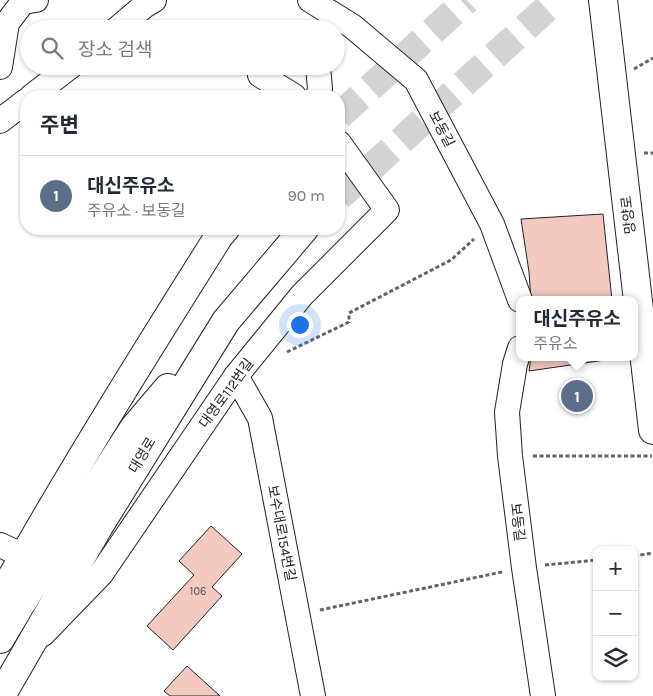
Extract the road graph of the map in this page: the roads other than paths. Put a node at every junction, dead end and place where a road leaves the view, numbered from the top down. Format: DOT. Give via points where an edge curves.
graph roads {
  1 [pos="36,0"];
  2 [pos="154,0"];
  3 [pos="603,0"];
  4 [pos="316,12"];
  5 [pos="128,20"];
  6 [pos="337,20"];
  7 [pos="345,23"];
  8 [pos="0,67"];
  9 [pos="60,75"];
  10 [pos="260,75"];
  11 [pos="319,75"];
  12 [pos="40,90"];
  13 [pos="284,90"];
  14 [pos="320,90"];
  15 [pos="20,105"];
  16 [pos="0,120"];
  17 [pos="345,151"];
  18 [pos="220,235"];
  19 [pos="299,235"];
  20 [pos="519,296"];
  21 [pos="637,296"];
  22 [pos="638,301"];
  23 [pos="226,321"];
  24 [pos="516,361"];
  25 [pos="236,376"];
  26 [pos="653,430"];
  27 [pos="12,551"];
  28 [pos="9,603"];
  29 [pos="0,639"];
  30 [pos="26,652"];
  31 [pos="1,696"];
  32 [pos="313,696"];
  33 [pos="543,696"];
  1 -- 8 [label="street" via="23,2 7,23"];
  2 -- 5 [label="street"];
  3 -- 21 [label="main road, 망양로"];
  4 -- 6 [label="street, 보동길"];
  7 -- 20 [label="street, 보동길" via="416,80 492,224"];
  9 -- 12 [label="street"];
  10 -- 13 [label="street"];
  11 -- 14 [label="street"];
  15 -- 16 [label="street"];
  17 -- 25 [label="street, 대영로112번길" via="387,210 302,295"];
  18 -- 27 [label="main road"];
  19 -- 23 [label="main road, 대영로"];
  22 -- 26 [label="main road, 망양로"];
  23 -- 28 [label="main road" via="134,428"];
  23 -- 30 [label="main road, 대영로" via="99,526"];
  24 -- 33 [label="street, 보동길" via="508,412 510,456"];
  25 -- 30 [label="street, 대영로112번길" via="101,574"];
  25 -- 32 [label="street, 보수대로154번길" via="260,418"];
  27 -- 28 [label="main road"];
  28 -- 29 [label="main road"];
  30 -- 31 [label="main road, 대영로"];
}
